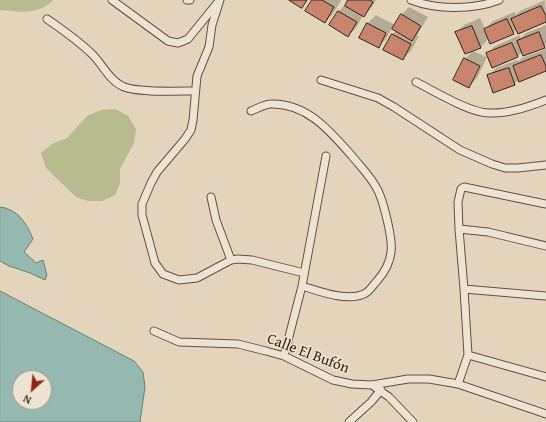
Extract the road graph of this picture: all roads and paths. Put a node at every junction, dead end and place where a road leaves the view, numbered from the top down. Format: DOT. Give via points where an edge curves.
graph roads {
  1 [pos="112,0"];
  2 [pos="220,0"];
  3 [pos="411,0"];
  4 [pos="499,0"];
  5 [pos="47,19"];
  6 [pos="321,80"];
  7 [pos="416,82"];
  8 [pos="195,91"];
  9 [pos="546,100"];
  10 [pos="251,111"];
  11 [pos="326,156"];
  12 [pos="546,165"];
  13 [pos="211,197"];
  14 [pos="546,204"];
  15 [pos="459,229"];
  16 [pos="546,246"];
  17 [pos="231,260"];
  18 [pos="304,273"];
  19 [pos="302,286"];
  20 [pos="464,289"];
  21 [pos="546,296"];
  22 [pos="154,331"];
  23 [pos="468,355"];
  24 [pos="284,356"];
  25 [pos="546,377"];
  26 [pos="458,384"];
  27 [pos="372,385"];
  28 [pos="381,390"];
  29 [pos="546,414"];
  30 [pos="349,422"];
  31 [pos="413,422"];
  1 -- 2 [label="street" via="168,41 178,43 188,39"];
  2 -- 8 [label="street" via="212,25 209,47 197,76"];
  3 -- 4 [label="street" via="455,8"];
  5 -- 8 [label="street" via="94,55 115,82 122,86 156,91"];
  6 -- 12 [label="street" via="382,100 460,150 492,164 505,168"];
  7 -- 9 [label="street" via="474,110 488,113 502,112"];
  8 -- 17 [label="street" via="191,130 150,183 142,204 142,215 155,263 163,274 179,280 197,278"];
  10 -- 19 [label="street" via="270,104 286,106 307,113 323,124 377,187 386,214 392,251 382,275 365,294 336,296"];
  11 -- 18 [label="street"];
  13 -- 17 [label="street" via="216,220"];
  14 -- 15 [label="street" via="464,188 461,189 458,202"];
  15 -- 16 [label="street" via="488,232"];
  15 -- 20 [label="street"];
  17 -- 18 [label="street" via="252,260"];
  18 -- 19 [label="street"];
  19 -- 24 [label="street"];
  20 -- 21 [label="street"];
  20 -- 23 [label="street"];
  22 -- 24 [label="street, Calle El Bufón" via="179,342 238,344"];
  23 -- 25 [label="street"];
  23 -- 26 [label="street"];
  24 -- 27 [label="street, Calle El Bufón" via="333,380"];
  26 -- 27 [label="street, Calle El Bufón" via="408,379"];
  26 -- 29 [label="street, Calle El Bufón"];
  27 -- 28 [label="street"];
  28 -- 30 [label="street"];
  28 -- 31 [label="street"];
}
